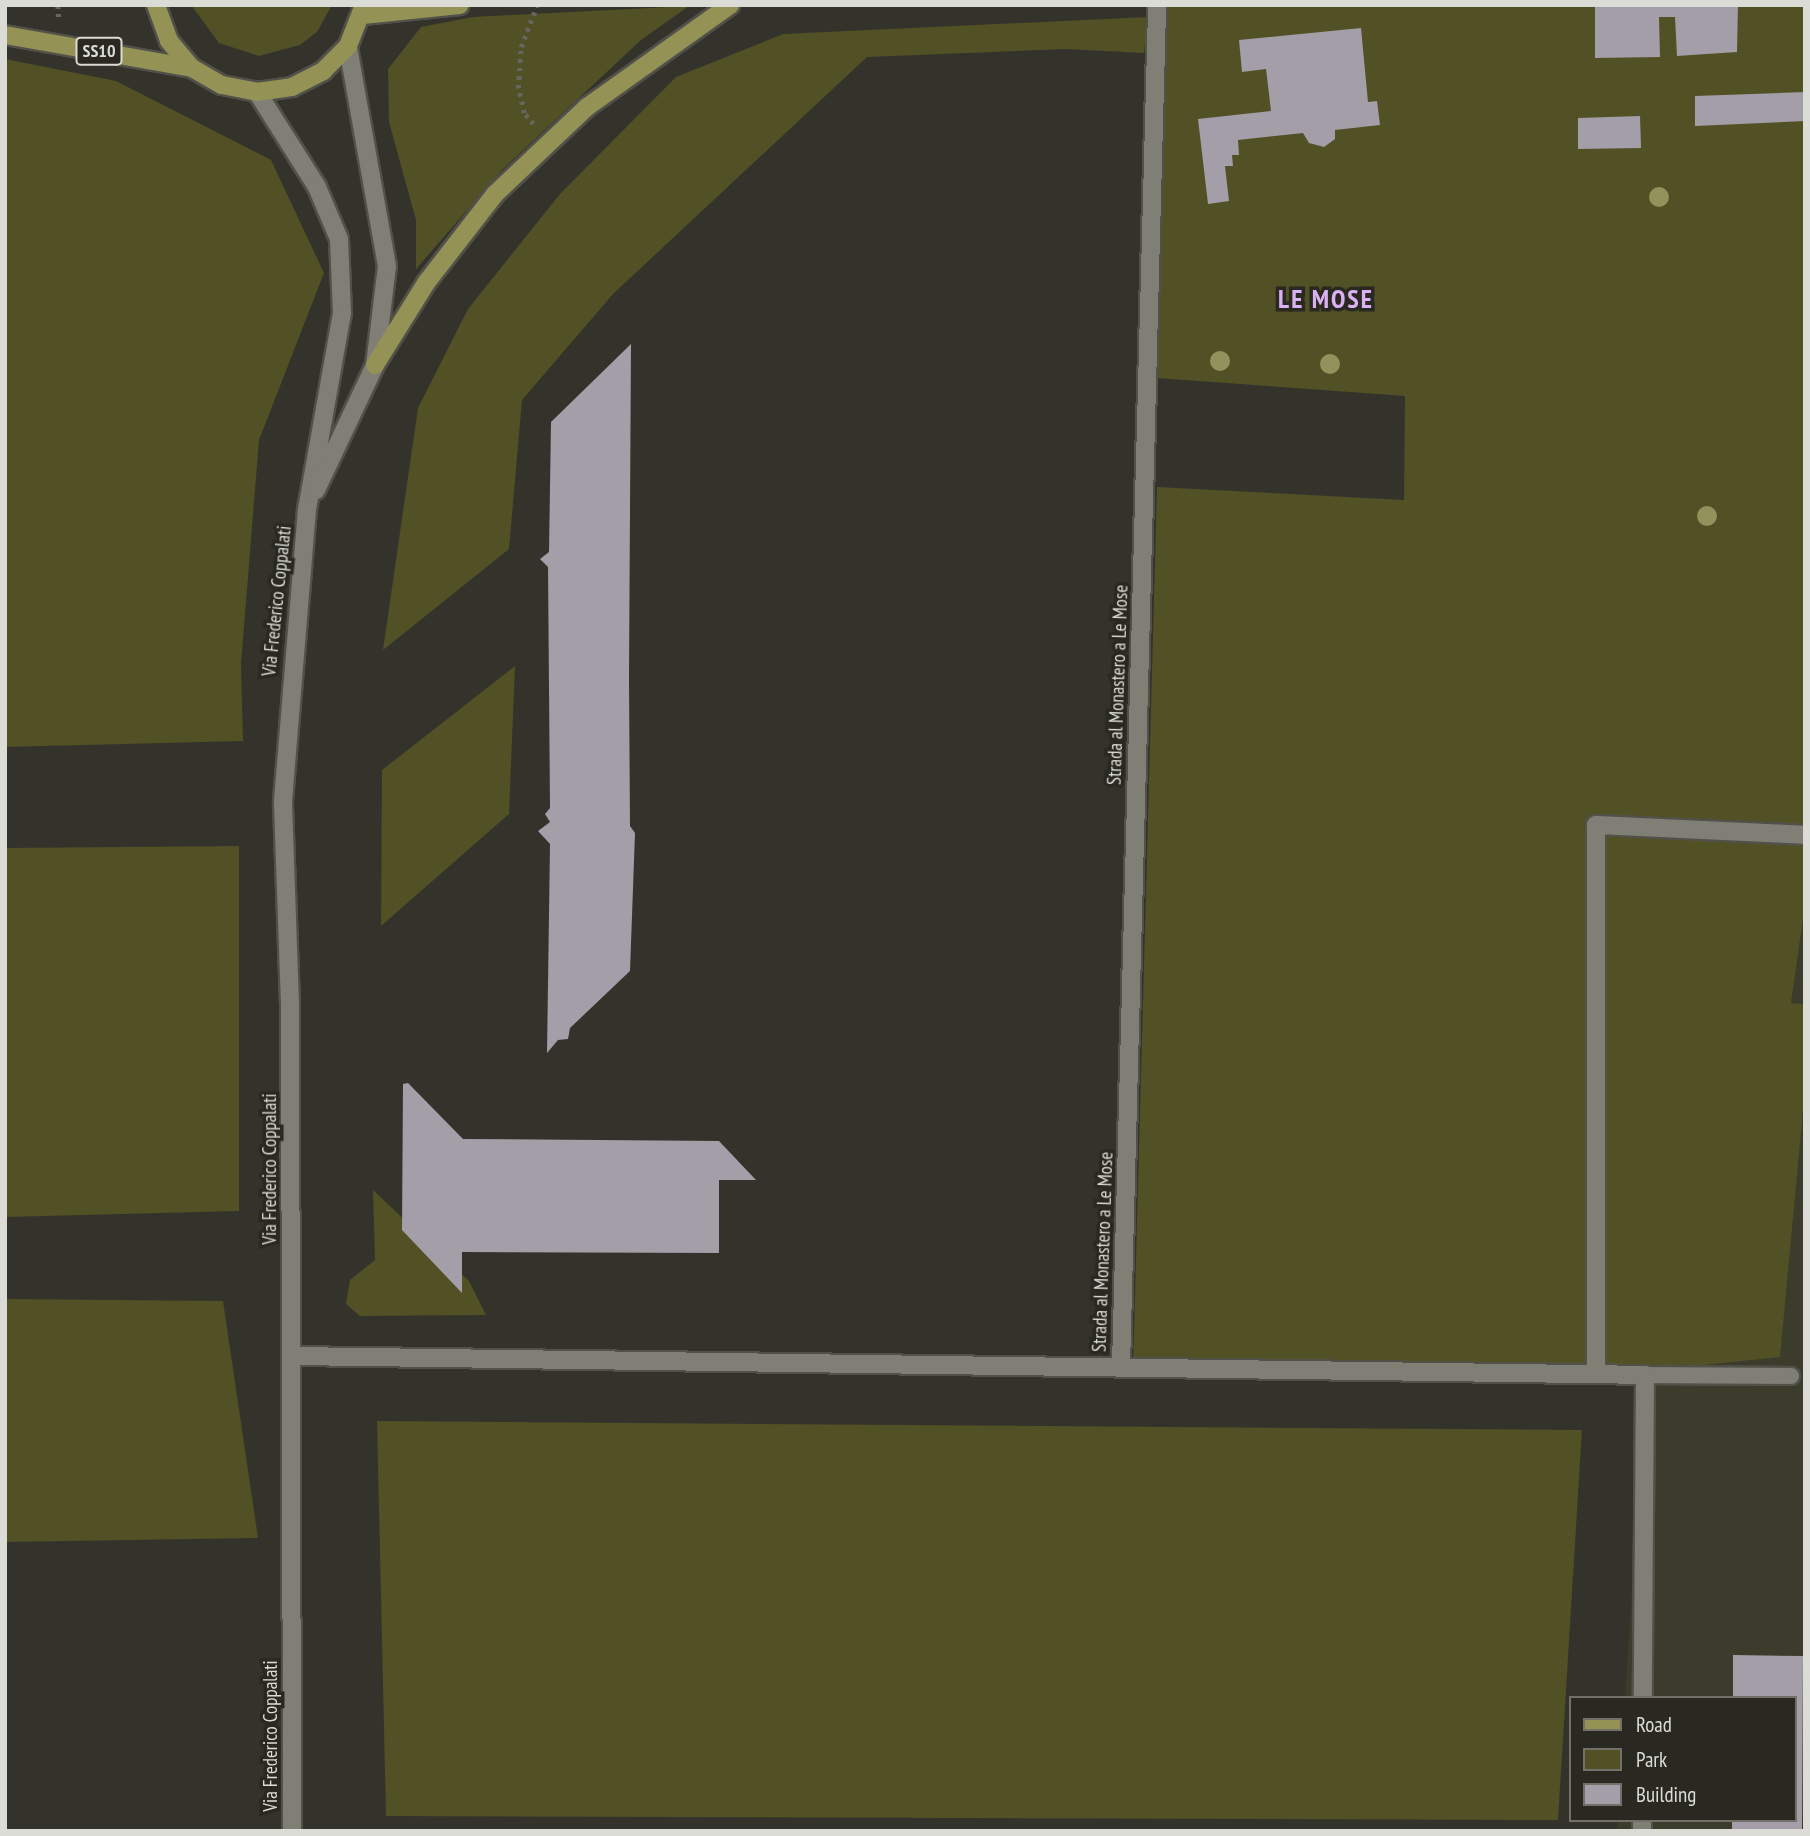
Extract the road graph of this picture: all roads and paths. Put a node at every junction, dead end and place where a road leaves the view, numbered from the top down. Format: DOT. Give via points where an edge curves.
graph roads {
  1 [pos="156,5"];
  2 [pos="460,5"];
  3 [pos="537,5"];
  4 [pos="730,5"];
  5 [pos="1157,5"];
  6 [pos="363,10"];
  7 [pos="5,35"];
  8 [pos="348,46"];
  9 [pos="192,68"];
  10 [pos="257,92"];
  11 [pos="550,143"];
  12 [pos="375,365"];
  13 [pos="307,509"];
  14 [pos="1805,835"];
  15 [pos="292,1356"];
  16 [pos="1121,1366"];
  17 [pos="1596,1373"];
  18 [pos="1645,1375"];
  19 [pos="1791,1376"];
  20 [pos="1643,1696"];
  21 [pos="292,1831"];
  1 -- 9 [label="main road" via="169,41"];
  2 -- 6 [label="main road"];
  3 -- 11 [label="path" via="521,47 518,88 524,113"];
  4 -- 11 [label="main road" via="587,107"];
  5 -- 16 [label="street, Strada al Monastero a Le Mose"];
  6 -- 8 [label="main road"];
  7 -- 9 [label="main road, SS10"];
  8 -- 10 [label="main road" via="323,71 292,87"];
  8 -- 12 [label="street, Via Frederico Coppalati" via="387,266"];
  9 -- 10 [label="main road" via="222,85"];
  10 -- 13 [label="street, Via Frederico Coppalati" via="317,187 339,239 342,313"];
  11 -- 12 [label="main road" via="495,194 426,283"];
  12 -- 13 [label="street, Via Frederico Coppalati"];
  13 -- 15 [label="street, Via Frederico Coppalati" via="284,804"];
  14 -- 17 [label="street" via="1596,825"];
  15 -- 16 [label="street"];
  15 -- 21 [label="street, Via Frederico Coppalati"];
  16 -- 17 [label="street"];
  17 -- 18 [label="street"];
  18 -- 19 [label="lane"];
  18 -- 20 [label="street"];
}
